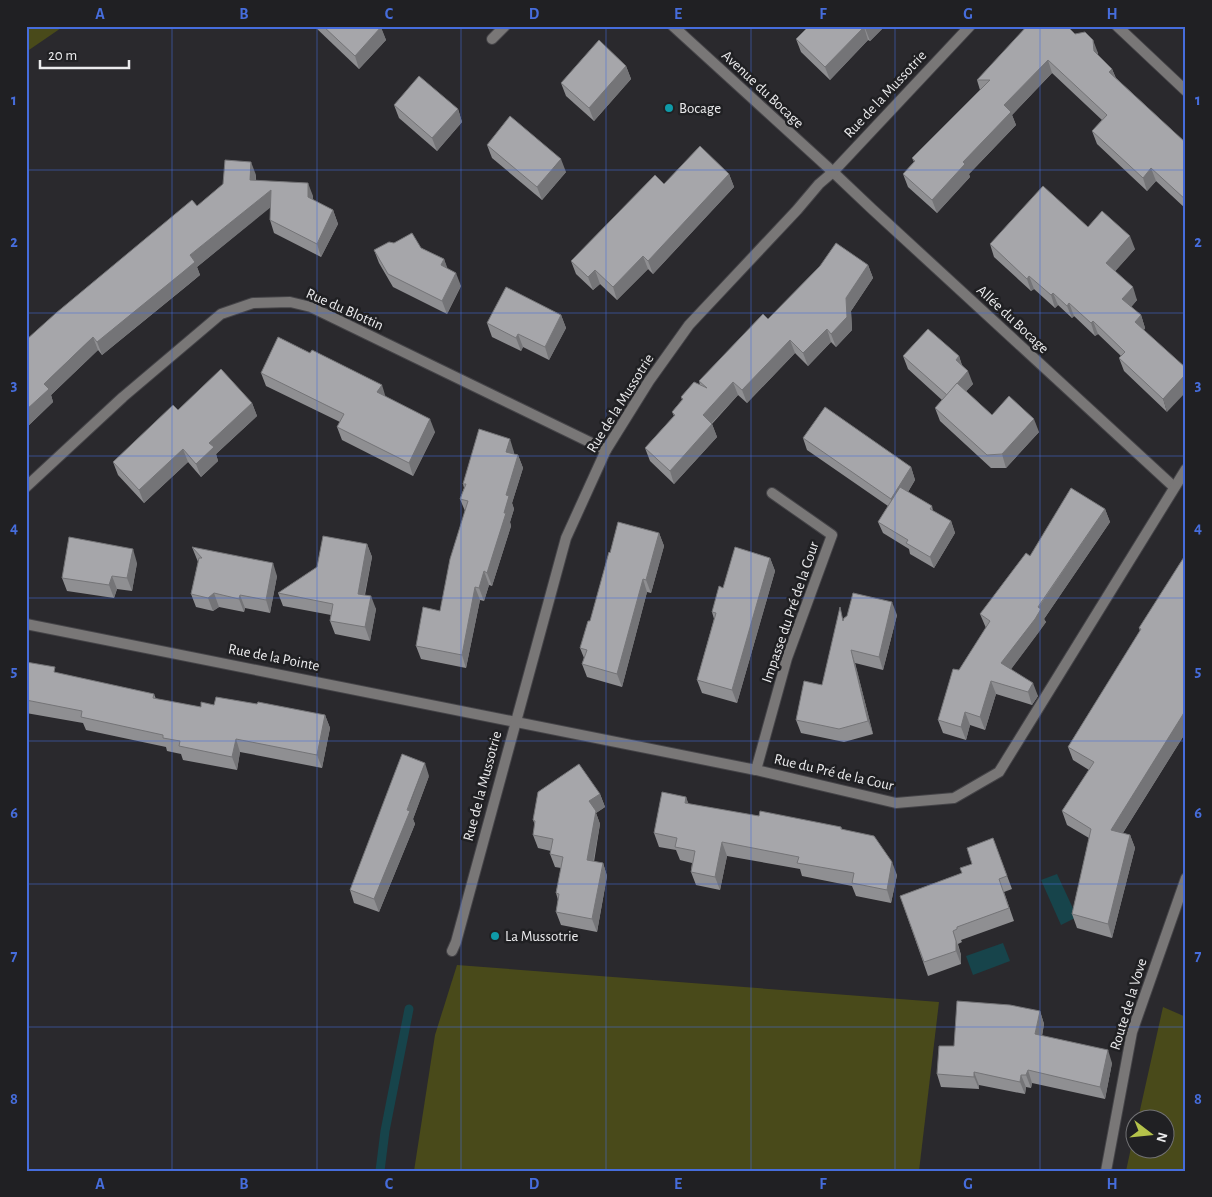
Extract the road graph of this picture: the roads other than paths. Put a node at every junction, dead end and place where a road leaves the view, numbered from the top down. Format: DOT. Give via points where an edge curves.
graph roads {
  1 [pos="505,26"];
  2 [pos="673,26"];
  3 [pos="970,26"];
  4 [pos="1117,26"];
  5 [pos="492,39"];
  6 [pos="1186,91"];
  7 [pos="833,172"];
  8 [pos="606,450"];
  9 [pos="1186,469"];
  10 [pos="26,487"];
  11 [pos="1174,487"];
  12 [pos="772,493"];
  13 [pos="26,624"];
  14 [pos="515,721"];
  15 [pos="756,770"];
  16 [pos="1186,878"];
  17 [pos="452,951"];
  18 [pos="1106,1171"];
  1 -- 5 [label="street"];
  2 -- 7 [label="street, Avenue du Bocage"];
  3 -- 7 [label="street, Rue de la Mussotrie"];
  4 -- 6 [label="street"];
  7 -- 8 [label="street, Rue de la Mussotrie" via="689,325 649,380"];
  7 -- 11 [label="street, Allée du Bocage"];
  8 -- 10 [label="street, Rue du Blottin" via="310,307 290,302 253,303 221,314 123,397"];
  8 -- 14 [label="street, Rue de la Mussotrie" via="566,538"];
  9 -- 11 [label="street, Rue du Pré de la Cour"];
  11 -- 15 [label="street, Rue du Pré de la Cour" via="999,772 954,798 896,803"];
  12 -- 15 [label="street, Impasse du Pré de la Cour" via="832,535 787,658"];
  13 -- 14 [label="street, Rue de la Pointe"];
  14 -- 15 [label="street, Rue du Pré de la Cour"];
  14 -- 17 [label="street, Rue de la Mussotrie"];
  16 -- 18 [label="street, Route de la Vove" via="1132,1032"];
}
